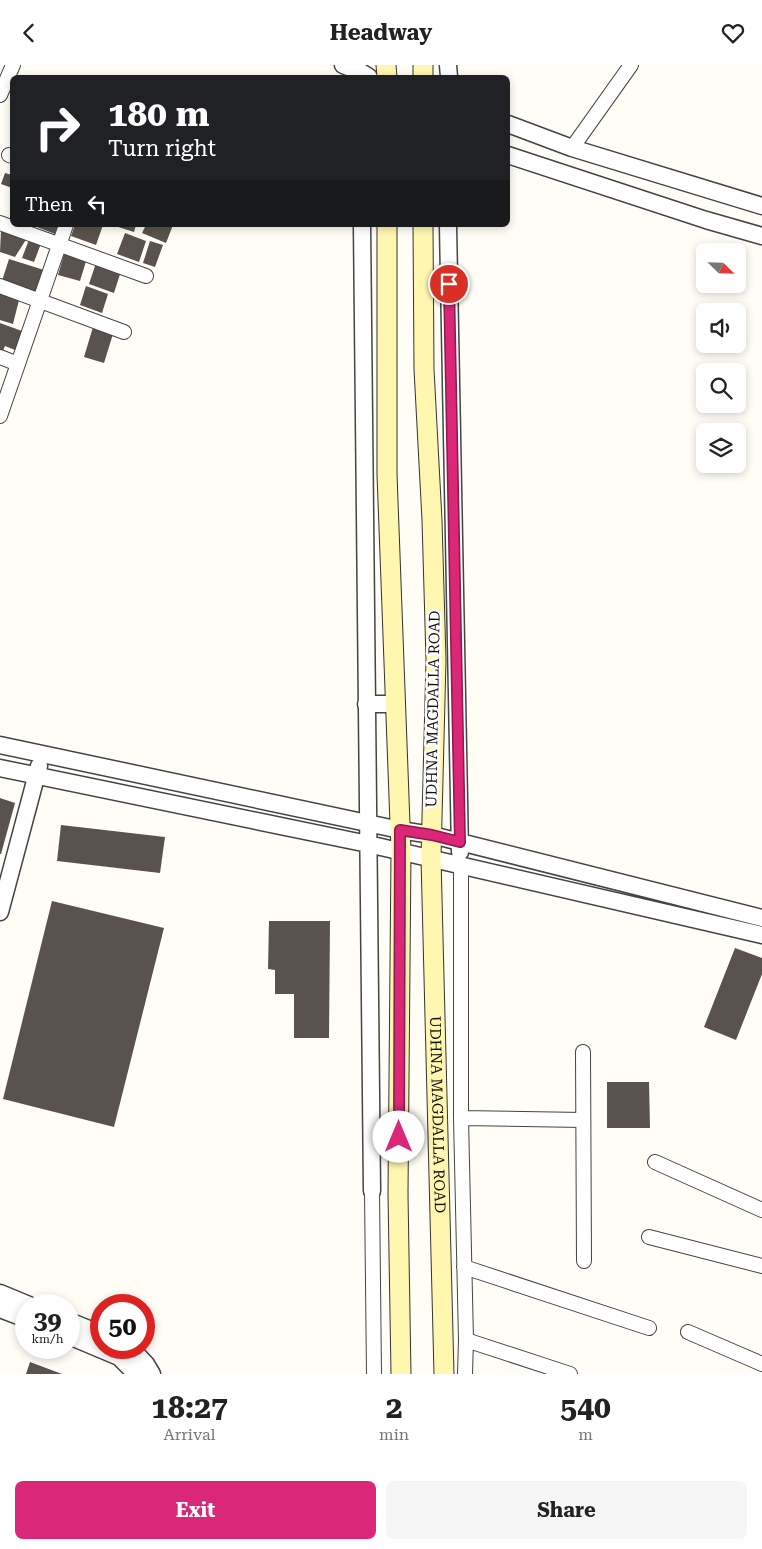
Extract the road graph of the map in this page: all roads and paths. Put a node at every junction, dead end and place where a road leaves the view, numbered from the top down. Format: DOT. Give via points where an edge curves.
graph roads {
  1 [pos="13,65"];
  2 [pos="344,65"];
  3 [pos="631,65"];
  4 [pos="363,73"];
  5 [pos="0,95"];
  6 [pos="510,126"];
  7 [pos="572,148"];
  8 [pos="510,156"];
  9 [pos="762,206"];
  10 [pos="11,227"];
  11 [pos="65,227"];
  12 [pos="362,227"];
  13 [pos="387,227"];
  14 [pos="423,227"];
  15 [pos="448,227"];
  16 [pos="762,236"];
  17 [pos="59,244"];
  18 [pos="146,275"];
  19 [pos="0,286"];
  20 [pos="39,301"];
  21 [pos="124,332"];
  22 [pos="0,357"];
  23 [pos="18,364"];
  24 [pos="0,416"];
  25 [pos="366,704"];
  26 [pos="396,704"];
  27 [pos="0,745"];
  28 [pos="42,754"];
  29 [pos="0,768"];
  30 [pos="36,777"];
  31 [pos="368,823"];
  32 [pos="400,830"];
  33 [pos="432,835"];
  34 [pos="460,842"];
  35 [pos="368,844"];
  36 [pos="401,851"];
  37 [pos="431,858"];
  38 [pos="461,865"];
  39 [pos="0,912"];
  40 [pos="762,918"];
  41 [pos="762,935"];
  42 [pos="583,1052"];
  43 [pos="461,1118"];
  44 [pos="583,1120"];
  45 [pos="655,1162"];
  46 [pos="372,1191"];
  47 [pos="762,1210"];
  48 [pos="649,1237"];
  49 [pos="584,1261"];
  50 [pos="762,1266"];
  51 [pos="464,1267"];
  52 [pos="0,1293"];
  53 [pos="15,1299"];
  54 [pos="0,1309"];
  55 [pos="15,1315"];
  56 [pos="649,1328"];
  57 [pos="688,1332"];
  58 [pos="466,1340"];
  59 [pos="80,1341"];
  60 [pos="141,1359"];
  61 [pos="762,1363"];
  62 [pos="136,1374"];
  63 [pos="152,1374"];
  64 [pos="374,1374"];
  65 [pos="401,1374"];
  66 [pos="444,1374"];
  67 [pos="466,1374"];
  68 [pos="570,1374"];
  1 -- 5 [label="street"];
  2 -- 4 [label="street"];
  3 -- 7 [label="street"];
  6 -- 7 [label="street"];
  7 -- 9 [label="street"];
  8 -- 16 [label="street"];
  10 -- 17 [label="street"];
  11 -- 17 [label="street"];
  12 -- 25 [label="street"];
  13 -- 26 [label="main road" via="388,474"];
  14 -- 33 [label="main road, UDHNA MAGDALLA ROAD" via="424,369 436,660"];
  15 -- 34 [label="street"];
  17 -- 18 [label="street"];
  17 -- 20 [label="street"];
  19 -- 20 [label="street"];
  20 -- 21 [label="street"];
  20 -- 23 [label="street"];
  22 -- 23 [label="street"];
  23 -- 24 [label="street"];
  25 -- 26 [label="street"];
  25 -- 31 [label="street"];
  26 -- 32 [label="main road"];
  27 -- 28 [label="street"];
  28 -- 30 [label="street"];
  28 -- 31 [label="street"];
  29 -- 30 [label="street"];
  30 -- 35 [label="street"];
  30 -- 39 [label="street"];
  31 -- 32 [label="street"];
  31 -- 35 [label="street"];
  32 -- 33 [label="street"];
  32 -- 36 [label="main road"];
  33 -- 34 [label="street"];
  33 -- 37 [label="main road, UDHNA MAGDALLA ROAD"];
  34 -- 38 [label="street"];
  34 -- 40 [label="street"];
  35 -- 36 [label="street"];
  35 -- 46 [label="street"];
  36 -- 37 [label="street"];
  36 -- 65 [label="main road" via="398,1194"];
  37 -- 38 [label="street"];
  37 -- 66 [label="main road, UDHNA MAGDALLA ROAD"];
  38 -- 41 [label="street"];
  38 -- 43 [label="street"];
  42 -- 44 [label="street"];
  43 -- 44 [label="street"];
  43 -- 51 [label="street"];
  44 -- 49 [label="street"];
  45 -- 47 [label="street"];
  46 -- 64 [label="street"];
  48 -- 50 [label="street"];
  51 -- 56 [label="street"];
  51 -- 58 [label="street"];
  52 -- 53 [label="street"];
  54 -- 55 [label="street"];
  57 -- 61 [label="street"];
  58 -- 67 [label="street"];
  58 -- 68 [label="street"];
  59 -- 62 [label="street" via="120,1357"];
  60 -- 63 [label="street"];
}
